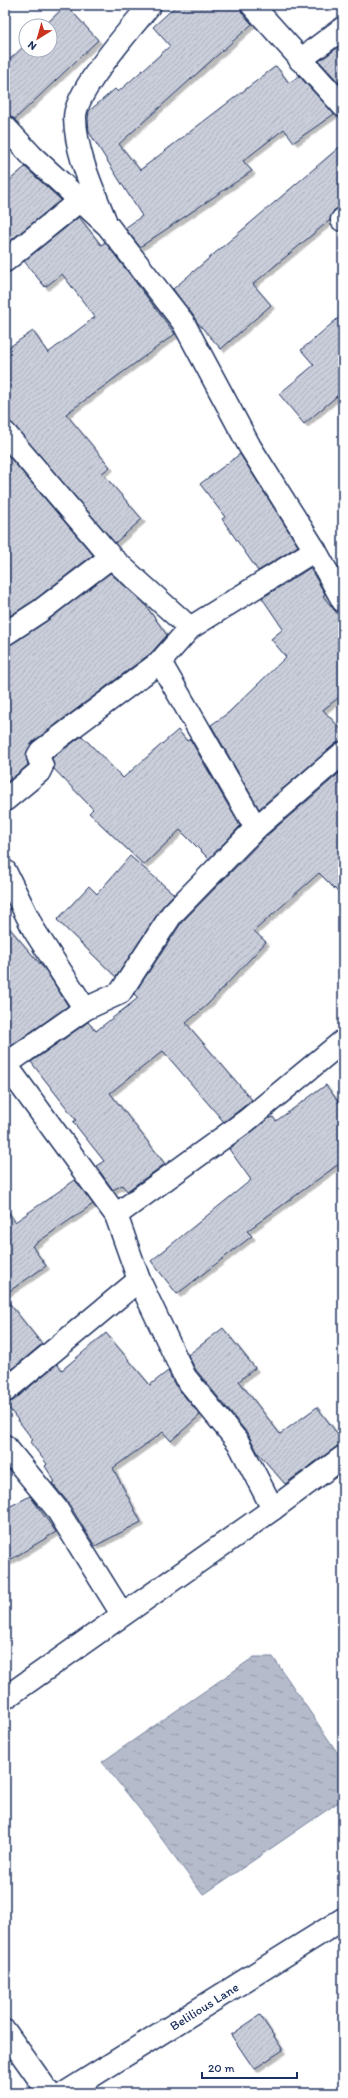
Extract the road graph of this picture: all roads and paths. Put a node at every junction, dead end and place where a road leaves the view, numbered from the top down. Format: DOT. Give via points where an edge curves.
graph roads {
  1 [pos="150,5"];
  2 [pos="252,5"];
  3 [pos="343,28"];
  4 [pos="300,60"];
  5 [pos="343,106"];
  6 [pos="5,127"];
  7 [pos="80,200"];
  8 [pos="108,226"];
  9 [pos="5,261"];
  10 [pos="5,433"];
  11 [pos="315,550"];
  12 [pos="111,557"];
  13 [pos="343,600"];
  14 [pos="190,628"];
  15 [pos="5,634"];
  16 [pos="160,662"];
  17 [pos="343,753"];
  18 [pos="5,800"];
  19 [pos="256,828"];
  20 [pos="5,872"];
  21 [pos="85,1009"];
  22 [pos="343,1041"];
  23 [pos="6,1065"];
  24 [pos="116,1215"];
  25 [pos="139,1280"];
  26 [pos="5,1390"];
  27 [pos="5,1446"];
  28 [pos="343,1457"];
  29 [pos="274,1509"];
  30 [pos="122,1614"];
  31 [pos="5,1698"];
  32 [pos="343,1919"];
  33 [pos="5,2031"];
  34 [pos="49,2093"];
  35 [pos="64,2093"];
  1 -- 8 [label="street" via="86,88 75,116 82,162"];
  2 -- 4 [label="street"];
  3 -- 4 [label="street"];
  4 -- 5 [label="street"];
  6 -- 7 [label="street"];
  7 -- 8 [label="street"];
  7 -- 9 [label="street"];
  8 -- 11 [label="street" via="184,322 250,446"];
  10 -- 12 [label="street"];
  11 -- 13 [label="street"];
  11 -- 14 [label="street"];
  12 -- 14 [label="street"];
  12 -- 15 [label="street"];
  14 -- 16 [label="street"];
  16 -- 18 [label="street" via="41,751 38,756 42,766 39,772"];
  16 -- 19 [label="street"];
  17 -- 19 [label="street"];
  19 -- 21 [label="street" via="172,914 120,993"];
  20 -- 21 [label="street" via="34,930"];
  21 -- 23 [label="street"];
  22 -- 24 [label="street" via="246,1121"];
  23 -- 24 [label="street"];
  24 -- 25 [label="street"];
  25 -- 26 [label="street"];
  25 -- 29 [label="street" via="186,1378 238,1442"];
  27 -- 30 [label="street" via="56,1508"];
  28 -- 29 [label="street"];
  29 -- 30 [label="street"];
  30 -- 31 [label="street"];
  32 -- 35 [label="street, Belilious Lane"];
  33 -- 34 [label="street"];
}
